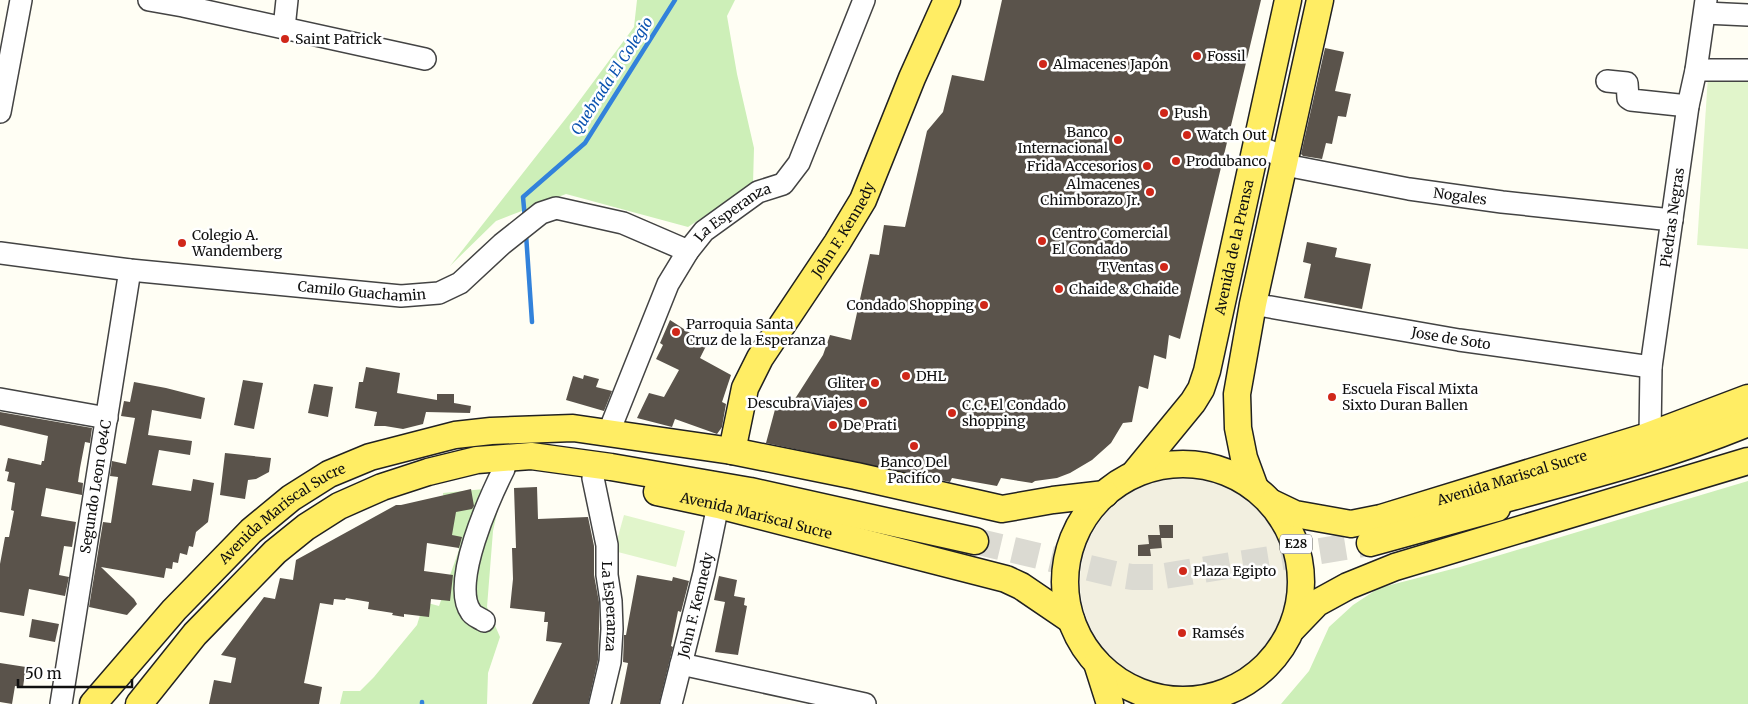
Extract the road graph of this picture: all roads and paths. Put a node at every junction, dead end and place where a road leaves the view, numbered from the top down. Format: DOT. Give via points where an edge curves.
graph roads {
  1 [pos="21,0"];
  2 [pos="149,0"];
  3 [pos="287,0"];
  4 [pos="864,0"];
  5 [pos="947,0"];
  6 [pos="1288,0"];
  7 [pos="1320,0"];
  8 [pos="183,3"];
  9 [pos="1705,7"];
  10 [pos="1748,15"];
  11 [pos="284,28"];
  12 [pos="425,59"];
  13 [pos="1696,70"];
  14 [pos="1748,70"];
  15 [pos="1607,81"];
  16 [pos="1688,106"];
  17 [pos="0,112"];
  18 [pos="1256,146"];
  19 [pos="1285,165"];
  20 [pos="1672,220"];
  21 [pos="688,251"];
  22 [pos="0,253"];
  23 [pos="130,270"];
  24 [pos="1253,304"];
  25 [pos="1651,368"];
  26 [pos="1748,398"];
  27 [pos="0,399"];
  28 [pos="107,418"];
  29 [pos="1748,423"];
  30 [pos="531,430"];
  31 [pos="608,434"];
  32 [pos="1748,434"];
  33 [pos="1650,436"];
  34 [pos="732,451"];
  35 [pos="1748,460"];
  36 [pos="504,469"];
  37 [pos="428,472"];
  38 [pos="1134,474"];
  39 [pos="593,478"];
  40 [pos="1105,494"];
  41 [pos="1263,495"];
  42 [pos="718,505"];
  43 [pos="1071,620"];
  44 [pos="484,621"];
  45 [pos="1293,628"];
  46 [pos="1097,663"];
  47 [pos="681,664"];
  48 [pos="1242,684"];
  49 [pos="61,704"];
  50 [pos="93,704"];
  51 [pos="139,704"];
  52 [pos="600,704"];
  53 [pos="671,704"];
  54 [pos="865,704"];
  55 [pos="1110,704"];
  56 [pos="1224,704"];
  1 -- 17 [label="street"];
  2 -- 8 [label="street"];
  3 -- 11 [label="street"];
  4 -- 21 [label="street, La Esperanza" via="799,163 782,184 758,192 704,231"];
  5 -- 34 [label="main road, John F. Kennedy" via="863,200 760,358 745,388"];
  6 -- 18 [label="main road, Avenida de la Prensa"];
  7 -- 19 [label="main road"];
  8 -- 11 [label="street"];
  9 -- 10 [label="street"];
  9 -- 13 [label="street, Piedras Negras"];
  11 -- 12 [label="street"];
  13 -- 14 [label="street"];
  13 -- 16 [label="street, Piedras Negras"];
  15 -- 16 [label="street" via="1626,83 1626,96 1631,100"];
  16 -- 20 [label="street, Piedras Negras"];
  18 -- 19 [label="street, Nogales" via="1276,154"];
  18 -- 38 [label="main road, Avenida de la Prensa" via="1201,389"];
  19 -- 20 [label="street, Nogales" via="1492,201"];
  19 -- 24 [label="main road"];
  20 -- 25 [label="street, Piedras Negras"];
  21 -- 23 [label="street, Camilo Guachamin" via="623,223 556,208 541,213 460,283 438,293 401,296"];
  21 -- 31 [label="street, La Esperanza" via="668,284"];
  22 -- 23 [label="street, Camilo Guachamin"];
  23 -- 28 [label="street, Segundo Leon Oe4C"];
  24 -- 25 [label="street, Jose de Soto" via="1459,340"];
  24 -- 41 [label="main road" via="1237,394 1244,458"];
  25 -- 33 [label="street, Piedras Negras"];
  26 -- 33 [label="main road, Avenida Mariscal Sucre"];
  27 -- 28 [label="street"];
  28 -- 49 [label="street, Segundo Leon Oe4C"];
  29 -- 32 [label="main road, Avenida Mariscal Sucre" via="1636,463 1369,540 1642,468"];
  30 -- 31 [label="main road, Avenida Mariscal Sucre" via="573,428"];
  30 -- 37 [label="main road, Avenida Mariscal Sucre" via="628,448 976,538 750,491 531,456 477,460"];
  30 -- 50 [label="main road, Avenida Mariscal Sucre" via="455,436 370,457 329,474 291,498 251,531 174,610"];
  31 -- 34 [label="main road, Avenida Mariscal Sucre"];
  33 -- 41 [label="main road, Avenida Mariscal Sucre" via="1410,510 1350,524 1295,514"];
  34 -- 40 [label="main road, Avenida Mariscal Sucre" via="1002,509"];
  35 -- 45 [label="main road" via="1395,567 1317,603"];
  36 -- 37 [label="main road, Avenida Mariscal Sucre"];
  36 -- 39 [label="main road, Avenida Mariscal Sucre" via="567,472"];
  36 -- 44 [label="street" via="478,531 465,576 466,601 471,613"];
  37 -- 51 [label="main road, Avenida Mariscal Sucre" via="339,506 306,527 280,548 195,634"];
  38 -- 40 [label="main road, E28"];
  38 -- 41 [label="main road, E28" via="1158,466 1184,464 1209,467 1233,475"];
  39 -- 42 [label="main road, Avenida Mariscal Sucre"];
  39 -- 52 [label="street, La Esperanza" via="606,545 612,601 610,662"];
  40 -- 43 [label="main road, E28" via="1086,514 1073,537 1066,563 1065,592"];
  41 -- 45 [label="main road, E28" via="1285,521 1295,541 1300,563 1302,585"];
  42 -- 43 [label="main road, Avenida Mariscal Sucre" via="1006,579"];
  42 -- 47 [label="street, John F. Kennedy"];
  43 -- 46 [label="main road, E28"];
  45 -- 48 [label="main road, E28" via="1263,669"];
  46 -- 48 [label="main road, E28" via="1117,680 1140,692 1166,699 1192,700 1218,695"];
  46 -- 55 [label="main road, E28"];
  47 -- 53 [label="street, John F. Kennedy"];
  47 -- 54 [label="street"];
  48 -- 56 [label="main road, E28"];
}
